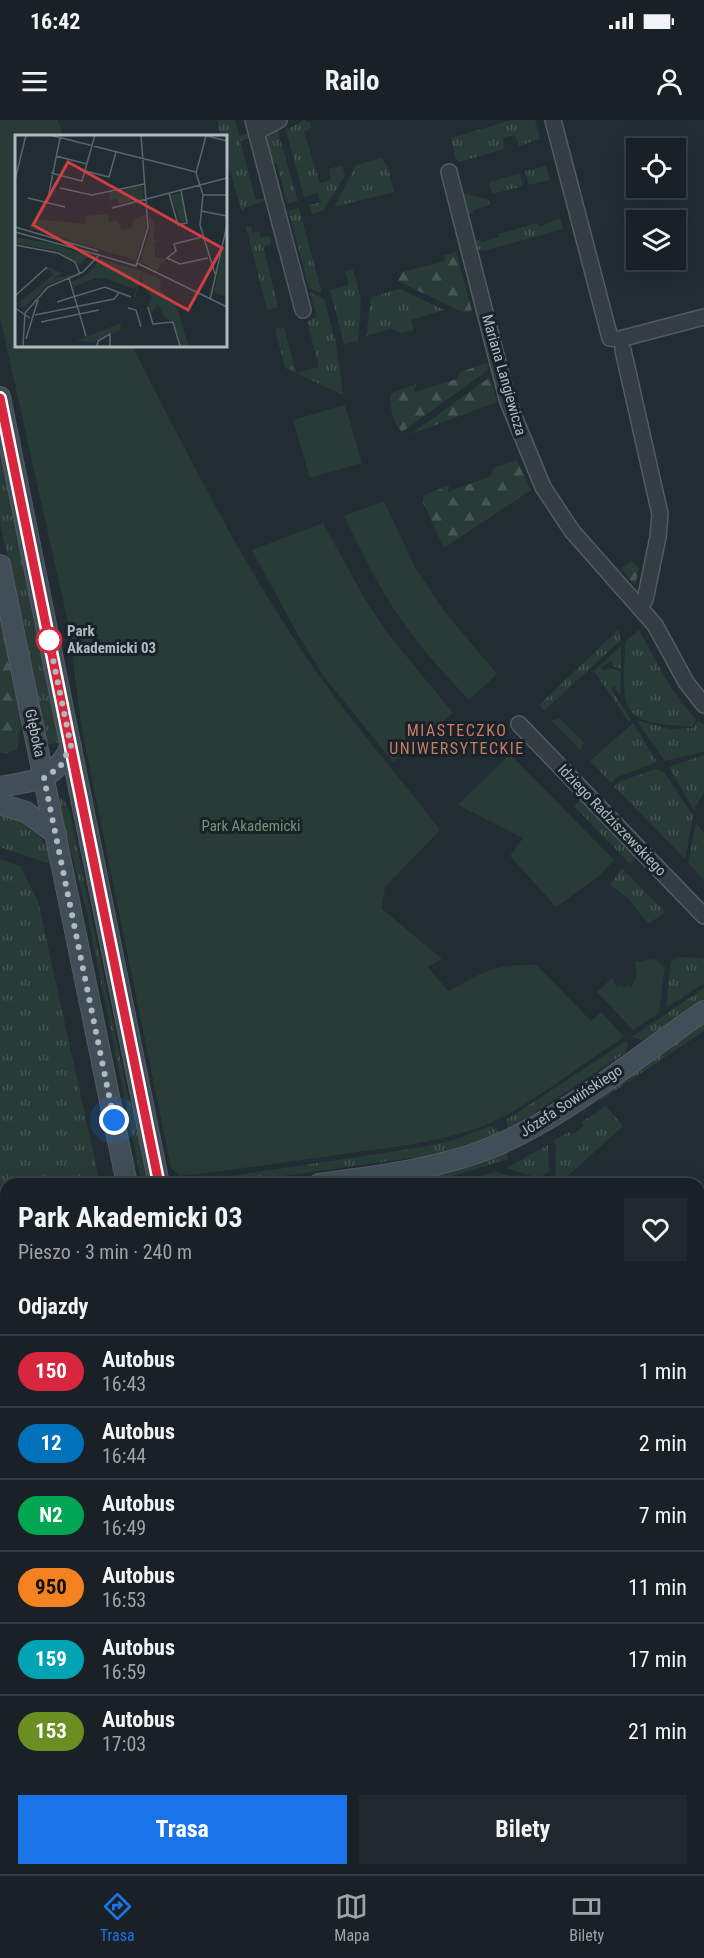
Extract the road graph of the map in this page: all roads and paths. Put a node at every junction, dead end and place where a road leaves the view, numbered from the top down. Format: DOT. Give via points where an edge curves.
graph roads {
  1 [pos="279,120"];
  2 [pos="553,120"];
  3 [pos="254,126"];
  4 [pos="449,172"];
  5 [pos="303,310"];
  6 [pos="704,317"];
  7 [pos="623,350"];
  8 [pos="0,397"];
  9 [pos="0,565"];
  10 [pos="645,600"];
  11 [pos="704,705"];
  12 [pos="519,724"];
  13 [pos="71,746"];
  14 [pos="44,778"];
  15 [pos="0,787"];
  16 [pos="0,804"];
  17 [pos="84,808"];
  18 [pos="56,834"];
  19 [pos="704,916"];
  20 [pos="704,1011"];
  21 [pos="126,1178"];
  22 [pos="158,1178"];
  23 [pos="356,1178"];
  1 -- 3 [label="street"];
  2 -- 6 [label="street" via="610,338 620,339"];
  3 -- 5 [label="street"];
  4 -- 11 [label="street, Mariana Langiewicza" via="508,402 543,487 572,531 655,625 686,682"];
  7 -- 10 [label="street" via="660,514"];
  8 -- 13 [label="main road"];
  9 -- 14 [label="main road, Głęboka"];
  12 -- 19 [label="street, Idziego Radziszewskiego"];
  13 -- 14 [label="main road" via="60,767"];
  13 -- 17 [label="main road"];
  14 -- 15 [label="main road"];
  14 -- 17 [label="main road" via="64,786"];
  14 -- 18 [label="main road, Głęboka"];
  16 -- 18 [label="main road" via="26,813"];
  17 -- 22 [label="main road"];
  18 -- 21 [label="main road, Głęboka"];
  20 -- 23 [label="main road, Józefa Sowińskiego" via="562,1108 507,1140 435,1165"];
}
